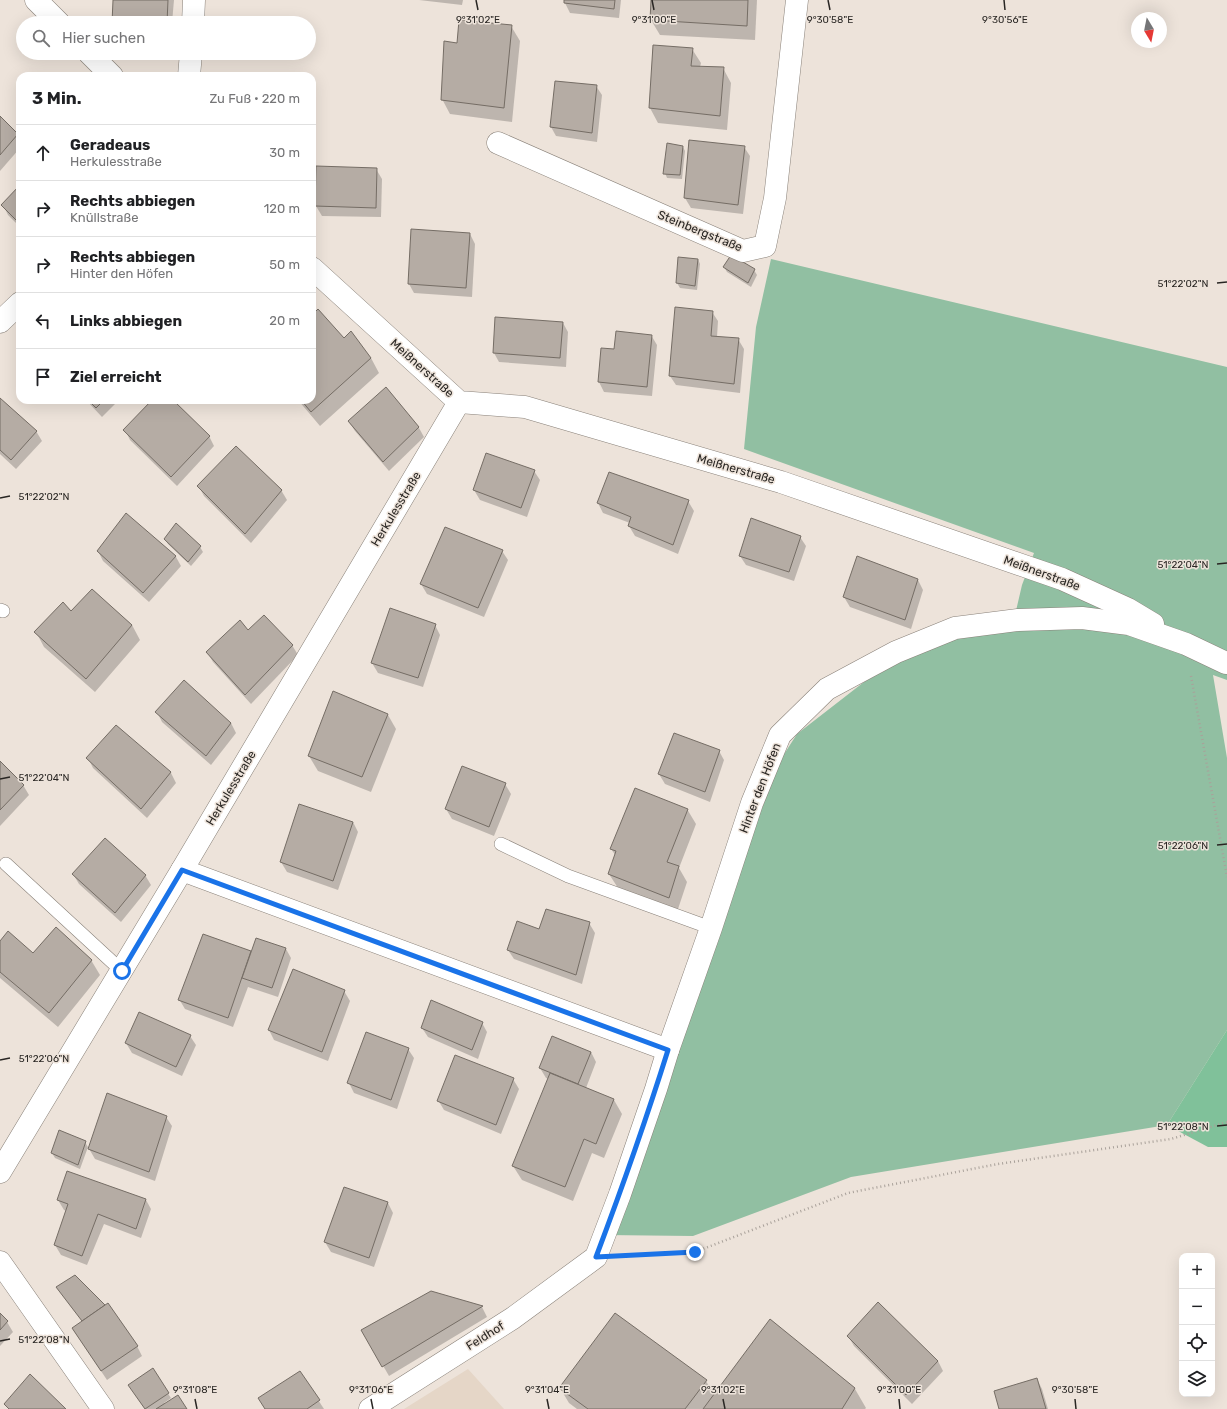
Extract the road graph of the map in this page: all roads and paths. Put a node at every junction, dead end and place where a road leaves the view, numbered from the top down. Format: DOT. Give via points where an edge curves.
graph roads {
  1 [pos="36,0"];
  2 [pos="194,0"];
  3 [pos="797,0"];
  4 [pos="52,16"];
  5 [pos="193,16"];
  6 [pos="96,60"];
  7 [pos="190,60"];
  8 [pos="108,72"];
  9 [pos="189,72"];
  10 [pos="498,143"];
  11 [pos="316,272"];
  12 [pos="16,307"];
  13 [pos="0,322"];
  14 [pos="459,402"];
  15 [pos="1186,644"];
  16 [pos="1226,663"];
  17 [pos="501,844"];
  18 [pos="6,864"];
  19 [pos="182,870"];
  20 [pos="1227,878"];
  21 [pos="711,928"];
  22 [pos="122,971"];
  23 [pos="668,1050"];
  24 [pos="1227,1122"];
  25 [pos="0,1172"];
  26 [pos="596,1257"];
  27 [pos="0,1262"];
  28 [pos="103,1409"];
  29 [pos="370,1409"];
  1 -- 4 [label="street"];
  2 -- 5 [label="street"];
  3 -- 10 [label="street, Steinbergstraße" via="775,198 764,246 743,251"];
  6 -- 8 [label="street"];
  7 -- 9 [label="street"];
  11 -- 14 [label="street, Meißnerstraße"];
  12 -- 13 [label="street"];
  14 -- 15 [label="street, Meißnerstraße" via="525,407 781,482 1062,579 1128,608"];
  14 -- 19 [label="street, Herkulesstraße"];
  15 -- 16 [label="street, Hinter den Höfen"];
  15 -- 20 [label="path"];
  15 -- 21 [label="street, Hinter den Höfen" via="1129,624 1082,618 1018,620 955,628 896,652 827,690 780,735 752,803"];
  17 -- 21 [label="lane" via="568,876"];
  18 -- 22 [label="lane"];
  19 -- 22 [label="street, Herkulesstraße"];
  19 -- 23 [label="street"];
  21 -- 23 [label="street, Hinter den Höfen"];
  22 -- 25 [label="street, Herkulesstraße"];
  23 -- 26 [label="street, Hinter den Höfen"];
  24 -- 26 [label="path" via="1171,1139 998,1164 848,1193 695,1252"];
  26 -- 29 [label="street, Feldhof" via="513,1318"];
  27 -- 28 [label="street"];
}
